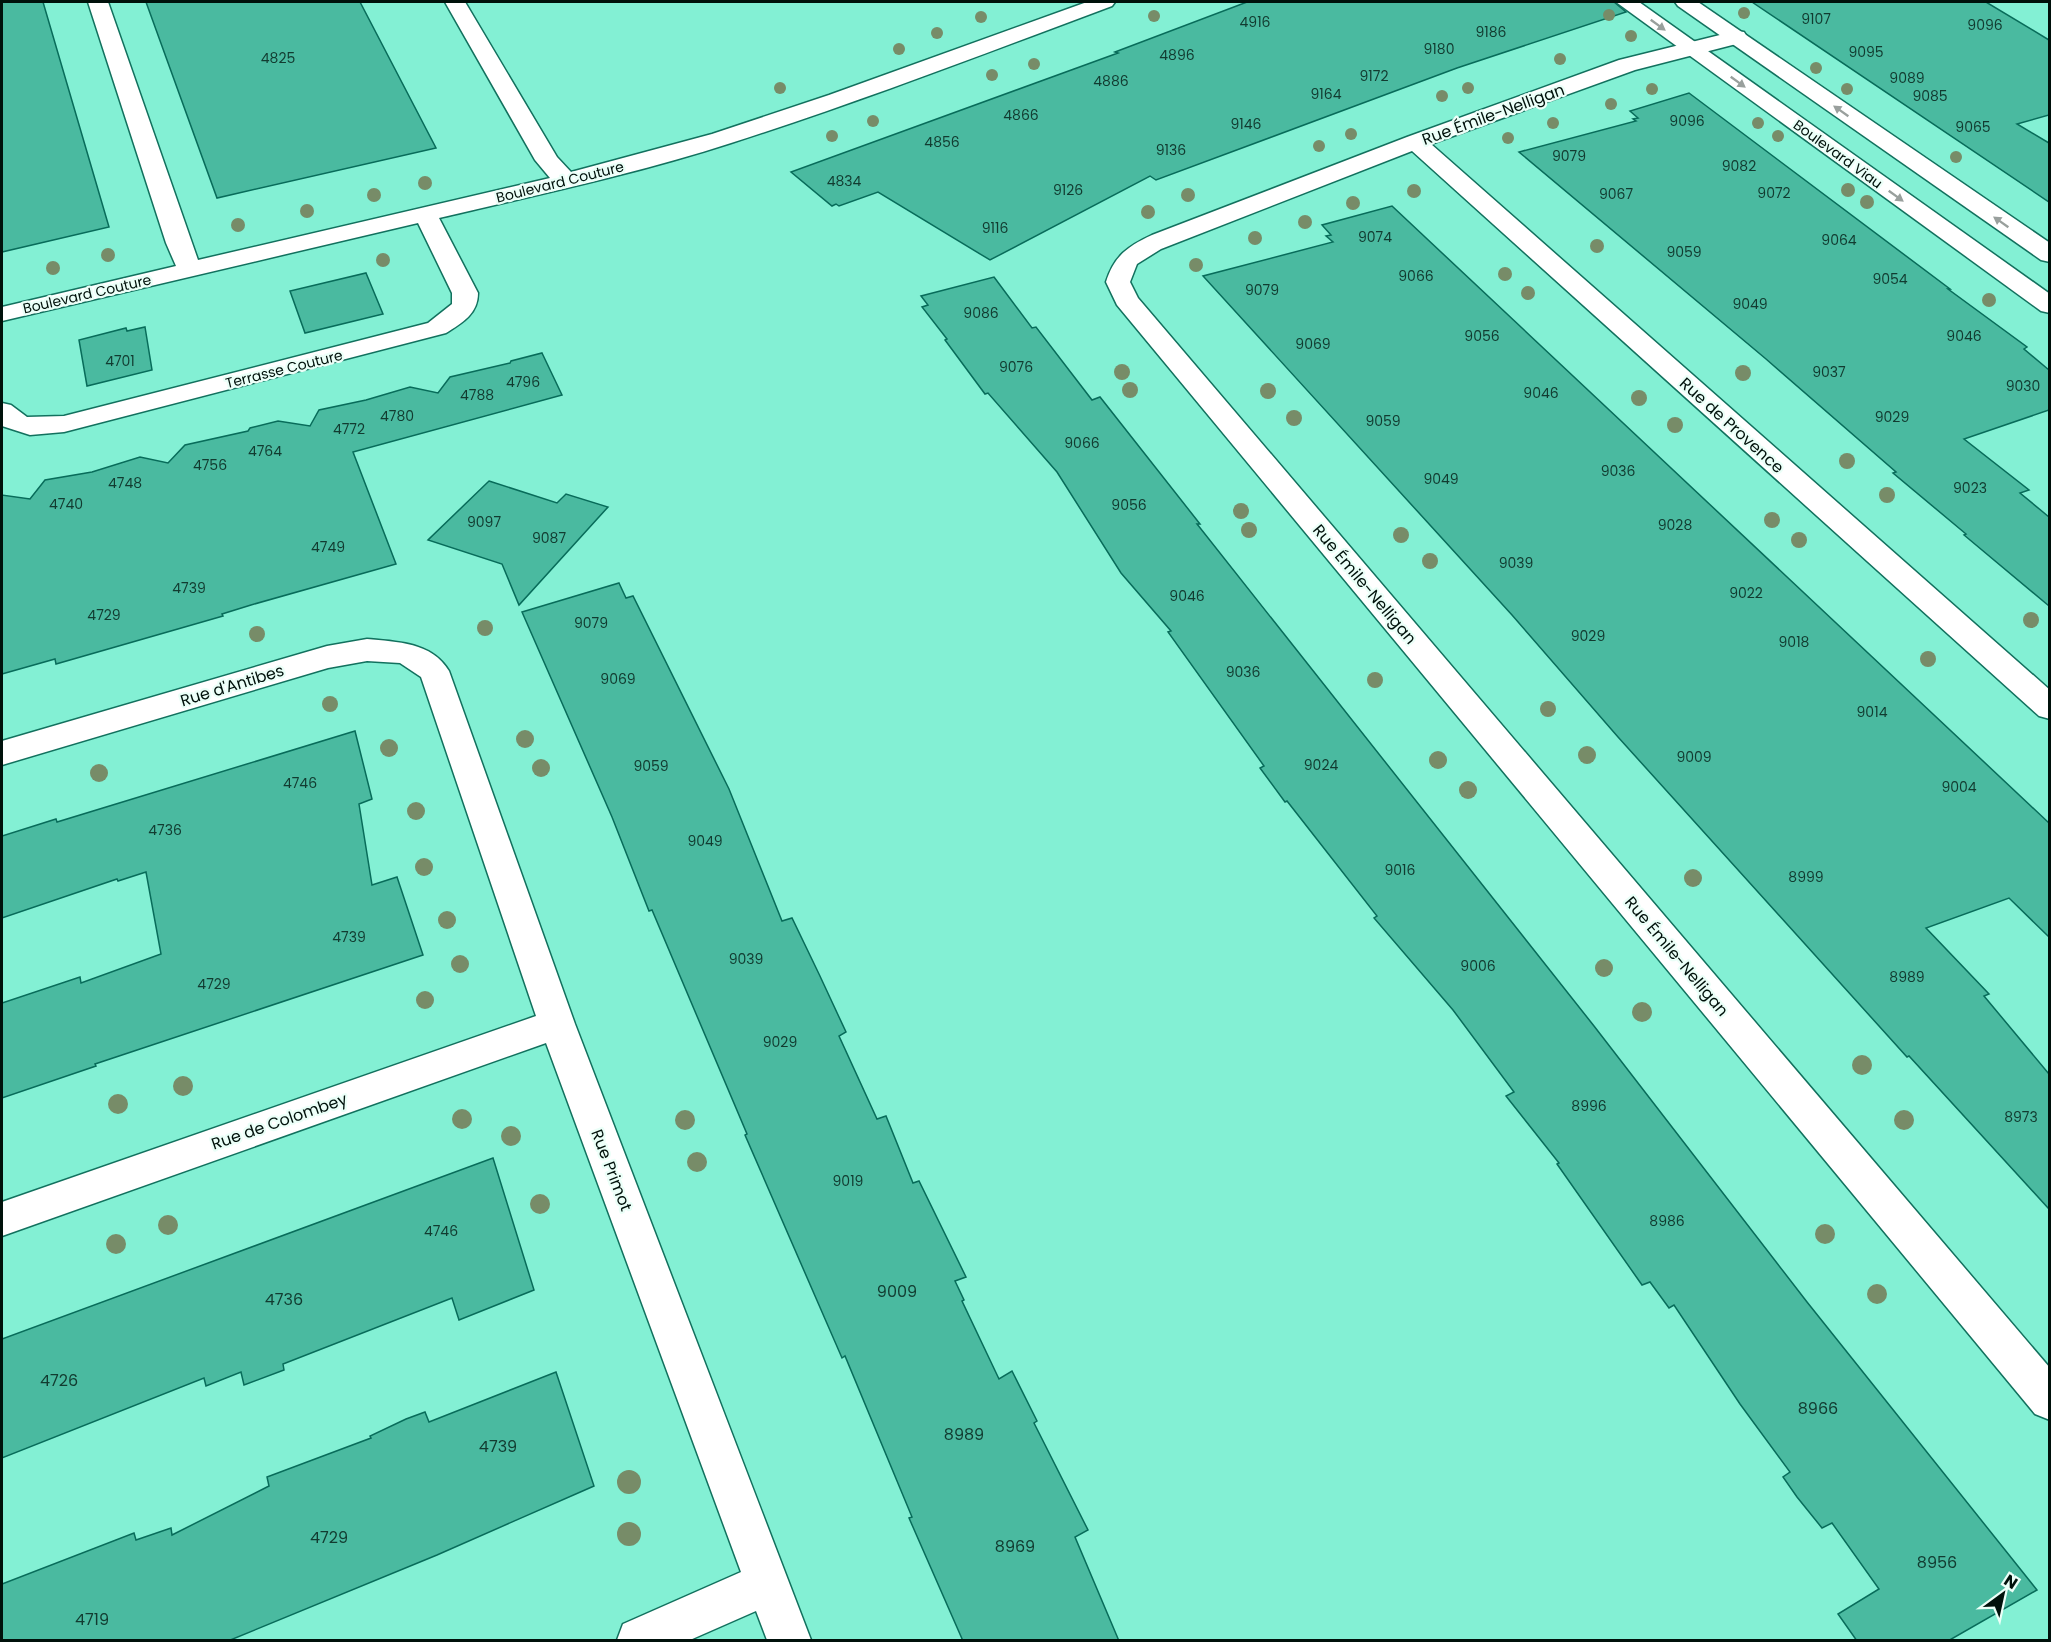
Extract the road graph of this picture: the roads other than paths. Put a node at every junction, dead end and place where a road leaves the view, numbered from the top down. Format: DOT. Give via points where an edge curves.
graph roads {
  1 [pos="98,2"];
  2 [pos="455,2"];
  3 [pos="1105,2"];
  4 [pos="1626,2"];
  5 [pos="1685,2"];
  6 [pos="1736,37"];
  7 [pos="1690,48"];
  8 [pos="1415,142"];
  9 [pos="566,181"];
  10 [pos="426,215"];
  11 [pos="2049,255"];
  12 [pos="190,270"];
  13 [pos="2049,306"];
  14 [pos="2,314"];
  15 [pos="2,411"];
  16 [pos="443,697"];
  17 [pos="2049,708"];
  18 [pos="2,753"];
  19 [pos="557,1024"];
  20 [pos="2,1219"];
  21 [pos="2049,1400"];
  22 [pos="769,1583"];
  23 [pos="639,1641"];
  24 [pos="789,1641"];
  1 -- 12 [label="street"];
  2 -- 9 [label="street" via="547,160"];
  3 -- 9 [label="street, Boulevard Couture" via="720,139"];
  4 -- 7 [label="street, Boulevard Viau, one-way"];
  5 -- 6 [label="street"];
  6 -- 7 [label="street, Rue Émile-Nelligan"];
  11 -- 6 [label="street, one-way"];
  7 -- 8 [label="street, Rue Émile-Nelligan" via="1628,65"];
  7 -- 13 [label="street, Boulevard Viau, one-way"];
  8 -- 17 [label="street, Rue de Provence"];
  8 -- 21 [label="street, Rue Émile-Nelligan" via="1138,251 1123,264 1118,282 1126,300"];
  9 -- 10 [label="street, Boulevard Couture"];
  10 -- 12 [label="street, Boulevard Couture"];
  10 -- 15 [label="street, Terrasse Couture" via="465,293 465,305 437,328 64,424 19,425"];
  12 -- 14 [label="street, Boulevard Couture"];
  16 -- 18 [label="street, Rue d'Antibes" via="434,671 407,653 367,650 327,657"];
  16 -- 19 [label="street, Rue Primot"];
  19 -- 20 [label="street, Rue de Colombey"];
  19 -- 22 [label="street, Rue Primot"];
  22 -- 23 [label="street"];
  22 -- 24 [label="street, Rue Primot"];
}
